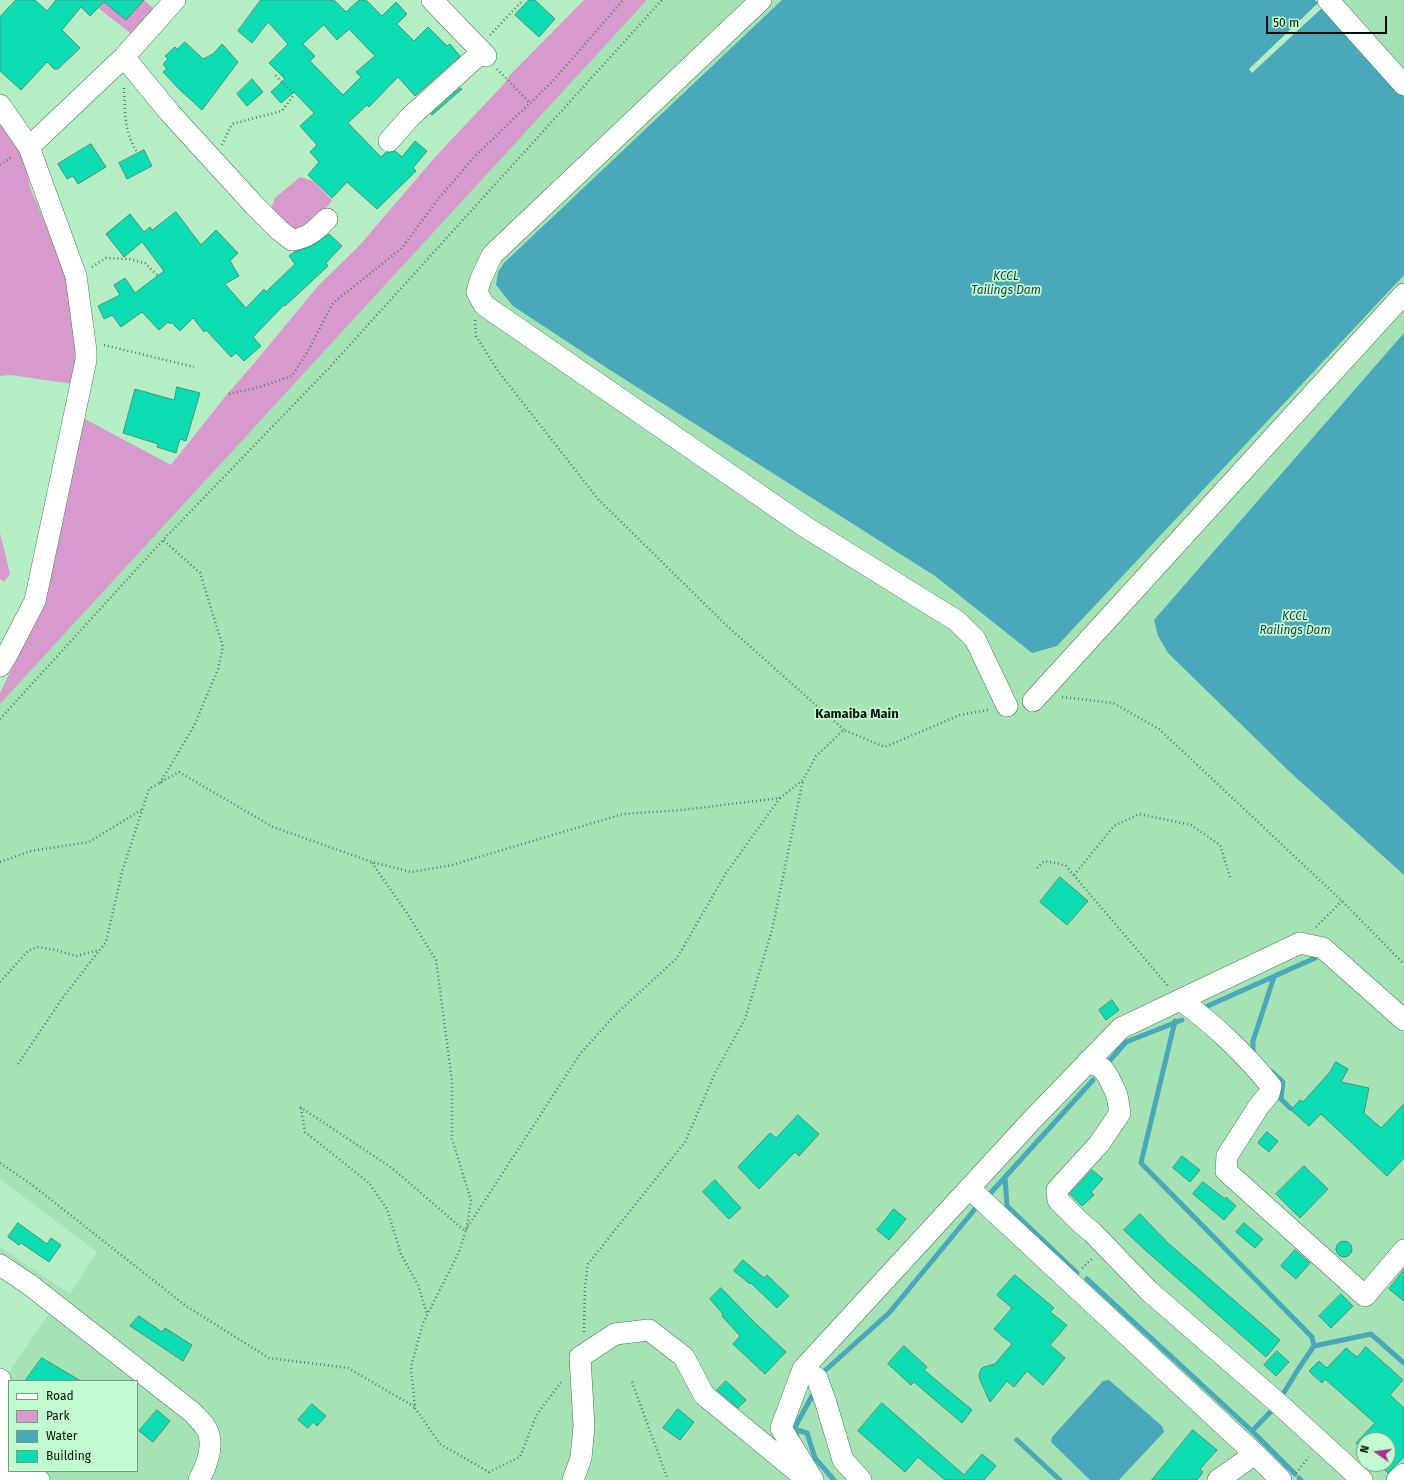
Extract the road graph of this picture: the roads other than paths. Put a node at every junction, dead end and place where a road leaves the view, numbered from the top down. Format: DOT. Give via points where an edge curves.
graph roads {
  1 [pos="175,0"];
  2 [pos="432,0"];
  3 [pos="761,0"];
  4 [pos="1328,0"];
  5 [pos="124,57"];
  6 [pos="1404,85"];
  7 [pos="0,105"];
  8 [pos="389,141"];
  9 [pos="29,146"];
  10 [pos="327,219"];
  11 [pos="1404,294"];
  12 [pos="0,666"];
  13 [pos="1033,701"];
  14 [pos="1007,706"];
  15 [pos="1180,1000"];
  16 [pos="1404,1020"];
  17 [pos="1088,1061"];
  18 [pos="969,1188"];
  19 [pos="1404,1250"];
  20 [pos="0,1265"];
  21 [pos="803,1369"];
  22 [pos="0,1379"];
  23 [pos="1255,1454"];
  24 [pos="3,1470"];
  25 [pos="10,1472"];
  26 [pos="1404,1474"];
  27 [pos="1288,1477"];
  28 [pos="39,1480"];
  29 [pos="199,1480"];
  30 [pos="573,1480"];
  31 [pos="807,1480"];
  32 [pos="813,1480"];
  33 [pos="861,1480"];
  34 [pos="1218,1480"];
  35 [pos="1362,1480"];
  36 [pos="1397,1480"];
  1 -- 5 [label="street"];
  2 -- 8 [label="street" via="480,50 410,117"];
  3 -- 14 [label="street" via="492,255 480,281 478,292 484,305 804,526 957,621 976,639"];
  4 -- 6 [label="street"];
  5 -- 9 [label="street"];
  5 -- 10 [label="street" via="170,113 285,236 292,240 300,239 312,233"];
  7 -- 9 [label="street"];
  9 -- 12 [label="street" via="76,276 86,360 35,601"];
  11 -- 13 [label="street"];
  15 -- 16 [label="street" via="1300,943 1323,948"];
  15 -- 17 [label="street" via="1120,1028"];
  15 -- 19 [label="street" via="1196,1011 1257,1068 1271,1086 1269,1094 1227,1156 1226,1171 1365,1296"];
  17 -- 18 [label="street"];
  17 -- 35 [label="street" via="1103,1068 1117,1095 1120,1113 1099,1144 1057,1190 1058,1200 1149,1291"];
  18 -- 21 [label="street"];
  18 -- 23 [label="street"];
  20 -- 29 [label="street" via="30,1285 192,1412 209,1434 208,1460"];
  21 -- 32 [label="street" via="781,1428"];
  21 -- 33 [label="street" via="816,1378 842,1460"];
  22 -- 24 [label="street" via="6,1419"];
  23 -- 27 [label="street"];
  23 -- 34 [label="street"];
  25 -- 28 [label="street"];
  26 -- 36 [label="street"];
  30 -- 31 [label="street" via="581,1458 584,1426 580,1357 614,1334 649,1330 684,1357 704,1395"];
}
